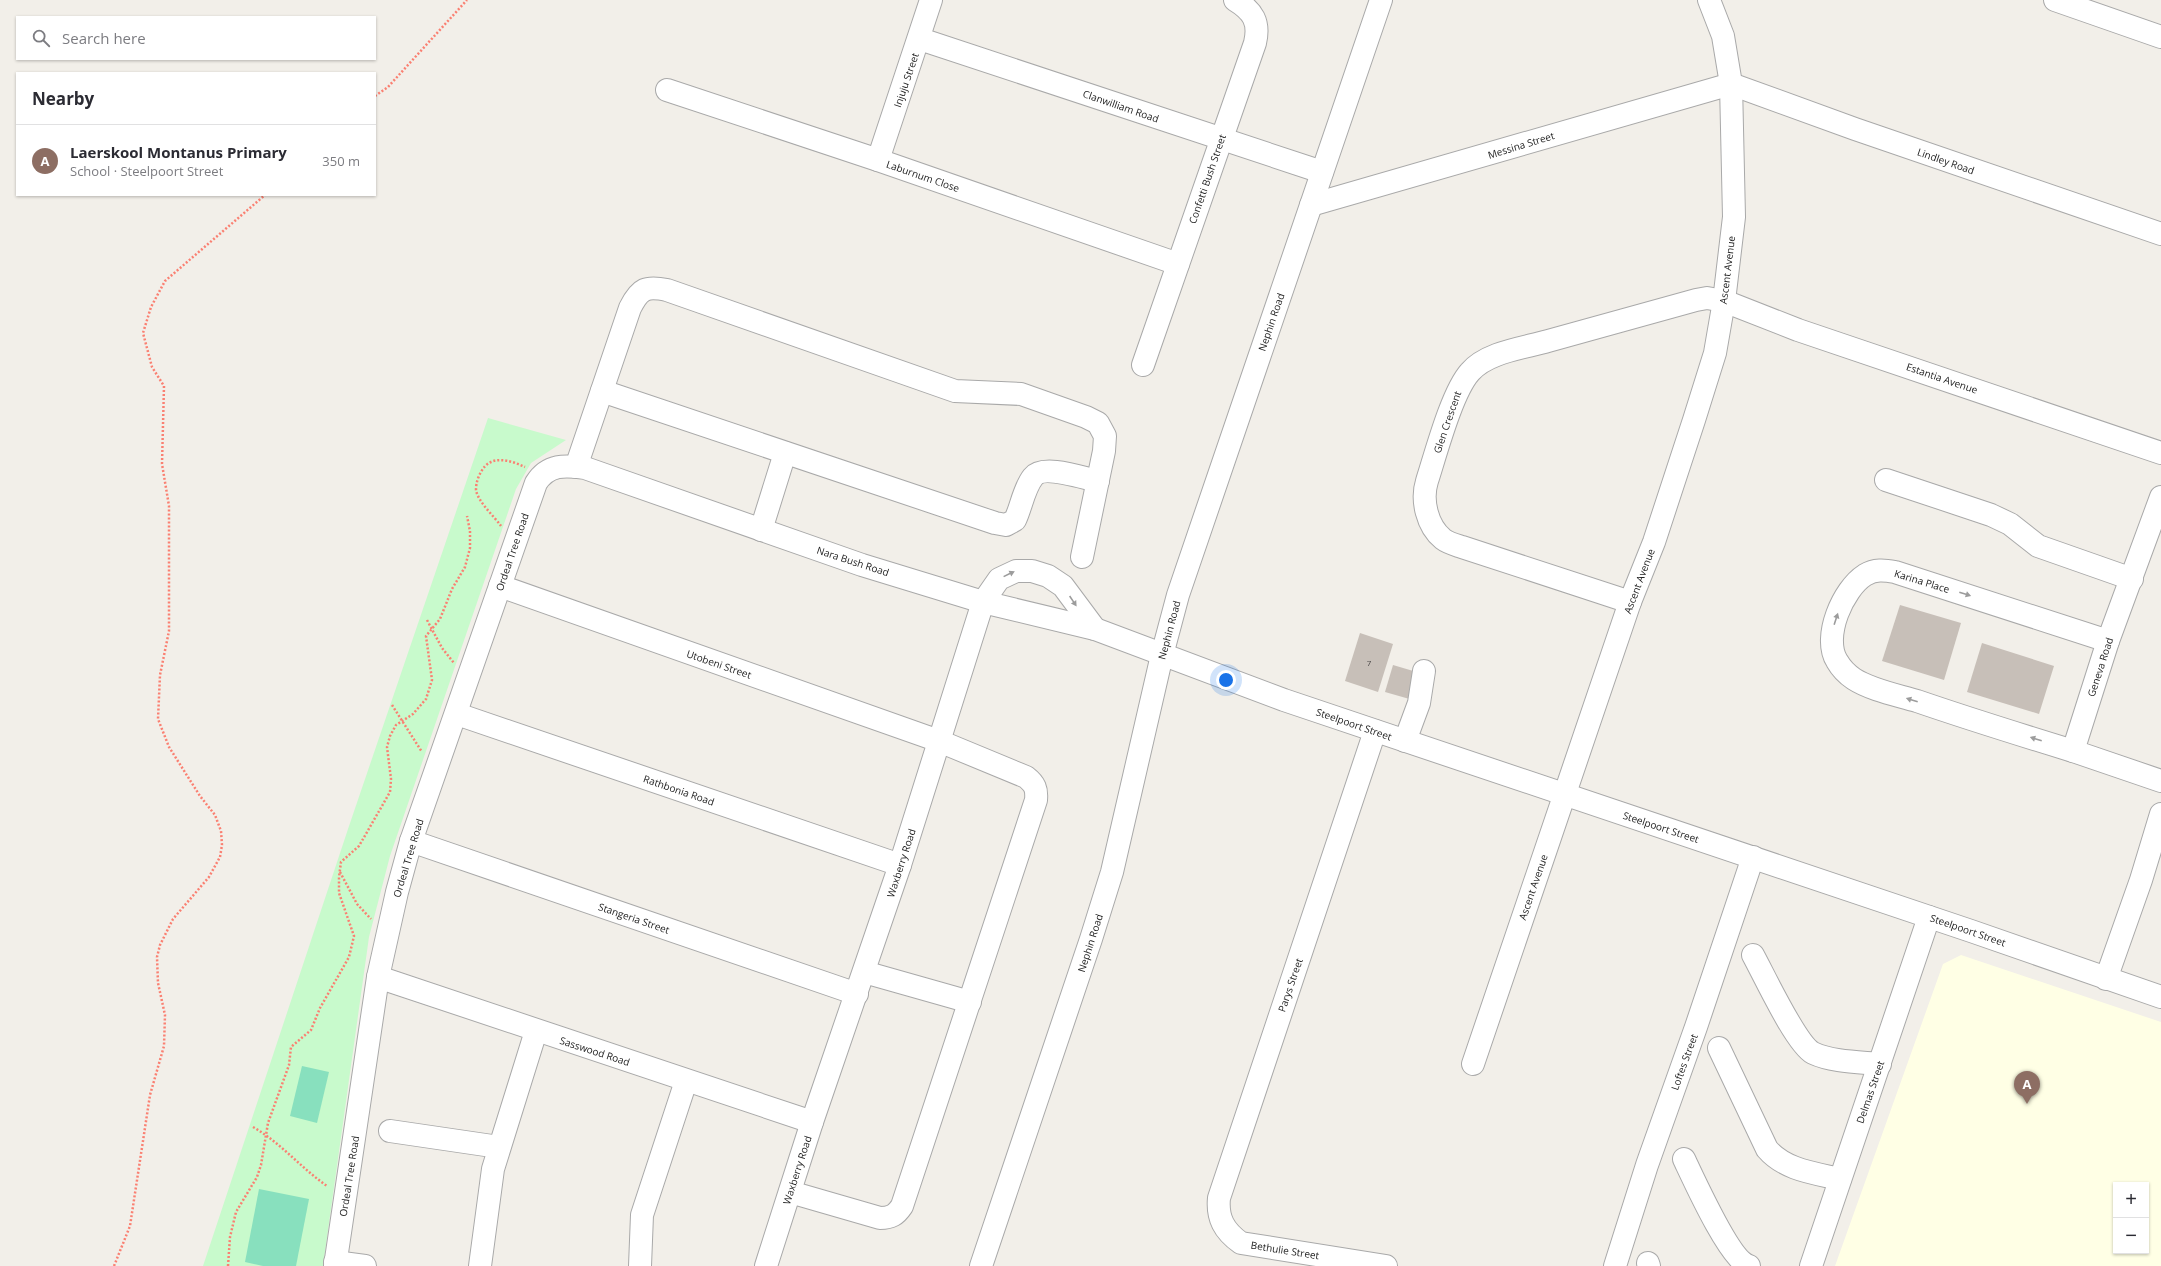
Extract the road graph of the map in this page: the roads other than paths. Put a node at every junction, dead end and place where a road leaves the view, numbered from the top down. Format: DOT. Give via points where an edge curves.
graph roads {
  1 [pos="931,0"];
  2 [pos="1235,0"];
  3 [pos="1381,0"];
  4 [pos="1709,0"];
  5 [pos="2056,0"];
  6 [pos="2161,36"];
  7 [pos="920,39"];
  8 [pos="1731,84"];
  9 [pos="667,90"];
  10 [pos="1220,139"];
  11 [pos="878,160"];
  12 [pos="1322,172"];
  13 [pos="1311,205"];
  14 [pos="2161,234"];
  15 [pos="1178,264"];
  16 [pos="1724,301"];
  17 [pos="1143,365"];
  18 [pos="602,391"];
  19 [pos="785,453"];
  20 [pos="2161,453"];
  21 [pos="576,467"];
  22 [pos="544,473"];
  23 [pos="1098,480"];
  24 [pos="1886,480"];
  25 [pos="2161,497"];
  26 [pos="761,530"];
  27 [pos="1082,557"];
  28 [pos="2132,579"];
  29 [pos="500,586"];
  30 [pos="983,602"];
  31 [pos="1630,602"];
  32 [pos="1095,629"];
  33 [pos="2108,641"];
  34 [pos="1162,654"];
  35 [pos="1424,671"];
  36 [pos="457,714"];
  37 [pos="1375,731"];
  38 [pos="939,741"];
  39 [pos="1405,741"];
  40 [pos="2073,751"];
  41 [pos="2161,781"];
  42 [pos="1564,795"];
  43 [pos="2161,814"];
  44 [pos="412,841"];
  45 [pos="1753,857"];
  46 [pos="900,865"];
  47 [pos="1929,917"];
  48 [pos="1753,954"];
  49 [pos="864,972"];
  50 [pos="378,977"];
  51 [pos="2106,979"];
  52 [pos="857,994"];
  53 [pos="2161,997"];
  54 [pos="970,1002"];
  55 [pos="536,1031"];
  56 [pos="1719,1048"];
  57 [pos="1473,1064"];
  58 [pos="1880,1064"];
  59 [pos="686,1081"];
  60 [pos="812,1122"];
  61 [pos="390,1131"];
  62 [pos="499,1147"];
  63 [pos="1684,1159"];
  64 [pos="1840,1179"];
  65 [pos="790,1192"];
  66 [pos="1233,1237"];
  67 [pos="335,1264"];
  68 [pos="365,1266"];
  69 [pos="480,1266"];
  70 [pos="640,1266"];
  71 [pos="766,1266"];
  72 [pos="981,1266"];
  73 [pos="1386,1266"];
  74 [pos="1615,1266"];
  75 [pos="1749,1266"];
  76 [pos="1811,1266"];
  1 -- 7 [label="street, Injuju Street"];
  2 -- 10 [label="street, Confetti Bush Street" via="1254,15 1258,32"];
  3 -- 12 [label="street, Nephin Road"];
  4 -- 8 [label="street, Ascent Avenue" via="1723,36"];
  5 -- 6 [label="street"];
  7 -- 10 [label="street, Clanwilliam Road"];
  7 -- 11 [label="street, Injuju Street"];
  8 -- 13 [label="street, Messina Street"];
  8 -- 14 [label="street, Lindley Road"];
  8 -- 16 [label="street, Ascent Avenue" via="1734,217"];
  9 -- 11 [label="street, Laburnum Close"];
  10 -- 12 [label="street, Clanwilliam Road"];
  10 -- 15 [label="street, Confetti Bush Street"];
  11 -- 15 [label="street, Laburnum Close"];
  12 -- 13 [label="street, Nephin Road"];
  13 -- 34 [label="street, Nephin Road" via="1178,595"];
  15 -- 17 [label="street, Confetti Bush Street"];
  16 -- 20 [label="street, Estantia Avenue" via="1798,330"];
  16 -- 31 [label="street, Ascent Avenue" via="1715,353 1654,542"];
  16 -- 31 [label="street, Glen Crescent" via="1707,298 1696,300 1506,353 1478,365 1470,371 1459,387 1425,488 1424,498 1429,519 1444,539 1477,553"];
  18 -- 19 [label="street"];
  18 -- 21 [label="street"];
  18 -- 23 [label="street" via="635,298 644,289 667,290 955,390 1021,394 1086,417 1098,423 1105,436"];
  19 -- 23 [label="street" via="1006,525 1015,520 1033,478 1039,473 1049,471"];
  19 -- 26 [label="street"];
  21 -- 22 [label="street, Nara Bush Road" via="559,466"];
  21 -- 26 [label="street, Nara Bush Road"];
  22 -- 29 [label="street, Ordeal Tree Road" via="536,483"];
  23 -- 27 [label="street"];
  24 -- 28 [label="street" via="1991,515 2010,524 2038,546"];
  25 -- 28 [label="street, Geneva Road"];
  26 -- 30 [label="street, Nara Bush Road" via="862,565"];
  28 -- 33 [label="street, Geneva Road"];
  29 -- 36 [label="street, Ordeal Tree Road"];
  29 -- 38 [label="street, Utobeni Street"];
  30 -- 32 [label="street, Nara Bush Road"];
  30 -- 32 [label="street, Waxberry Road, one-way" via="999,579 1016,571 1032,571 1048,576 1063,586"];
  30 -- 38 [label="street, Waxberry Road"];
  31 -- 42 [label="street, Ascent Avenue"];
  32 -- 34 [label="street, Nara Bush Road"];
  33 -- 40 [label="street, Geneva Road"];
  40 -- 33 [label="street, Karina Place, one-way" via="1854,679 1837,661 1833,651 1833,627 1844,600 1859,580 1872,572 1882,570"];
  34 -- 37 [label="street, Steelpoort Street"];
  34 -- 72 [label="street, Nephin Road" via="1112,872"];
  35 -- 39 [label="street" via="1419,703"];
  36 -- 44 [label="street, Ordeal Tree Road"];
  36 -- 46 [label="street, Rathbonia Road"];
  37 -- 39 [label="street, Steelpoort Street"];
  37 -- 66 [label="street, Parys Street" via="1219,1198 1219,1217 1222,1226"];
  38 -- 46 [label="street, Waxberry Road"];
  38 -- 54 [label="street, Utobeni Street" via="1026,777 1037,791"];
  39 -- 42 [label="street, Steelpoort Street"];
  40 -- 41 [label="street"];
  42 -- 45 [label="street, Steelpoort Street"];
  42 -- 57 [label="street, Ascent Avenue"];
  43 -- 51 [label="street"];
  44 -- 50 [label="street, Ordeal Tree Road"];
  44 -- 52 [label="street, Stangeria Street"];
  45 -- 47 [label="street, Steelpoort Street"];
  45 -- 74 [label="street, Loftes Street"];
  46 -- 49 [label="street, Waxberry Road"];
  47 -- 51 [label="street, Steelpoort Street"];
  47 -- 58 [label="street, Delmas Street"];
  48 -- 58 [label="street" via="1797,1034 1808,1049 1828,1057"];
  49 -- 52 [label="street, Waxberry Road"];
  49 -- 54 [label="street"];
  50 -- 55 [label="street, Sasswood Road"];
  50 -- 67 [label="street, Ordeal Tree Road"];
  51 -- 53 [label="street, Steelpoort Street"];
  52 -- 60 [label="street, Waxberry Road"];
  54 -- 65 [label="street" via="902,1206 897,1214 889,1218 880,1218"];
  55 -- 59 [label="street, Sasswood Road"];
  55 -- 62 [label="street"];
  56 -- 64 [label="street" via="1767,1149 1773,1156 1804,1171"];
  58 -- 64 [label="street, Delmas Street"];
  59 -- 60 [label="street, Sasswood Road"];
  59 -- 70 [label="street" via="642,1215"];
  60 -- 65 [label="street, Waxberry Road"];
  61 -- 62 [label="street"];
  62 -- 69 [label="street" via="493,1169"];
  63 -- 75 [label="street" via="1728,1244 1738,1259"];
  64 -- 76 [label="street, Delmas Street"];
  65 -- 71 [label="street, Waxberry Road"];
  66 -- 73 [label="street, Bethulie Street" via="1251,1246"];
  67 -- 68 [label="street"];
}
